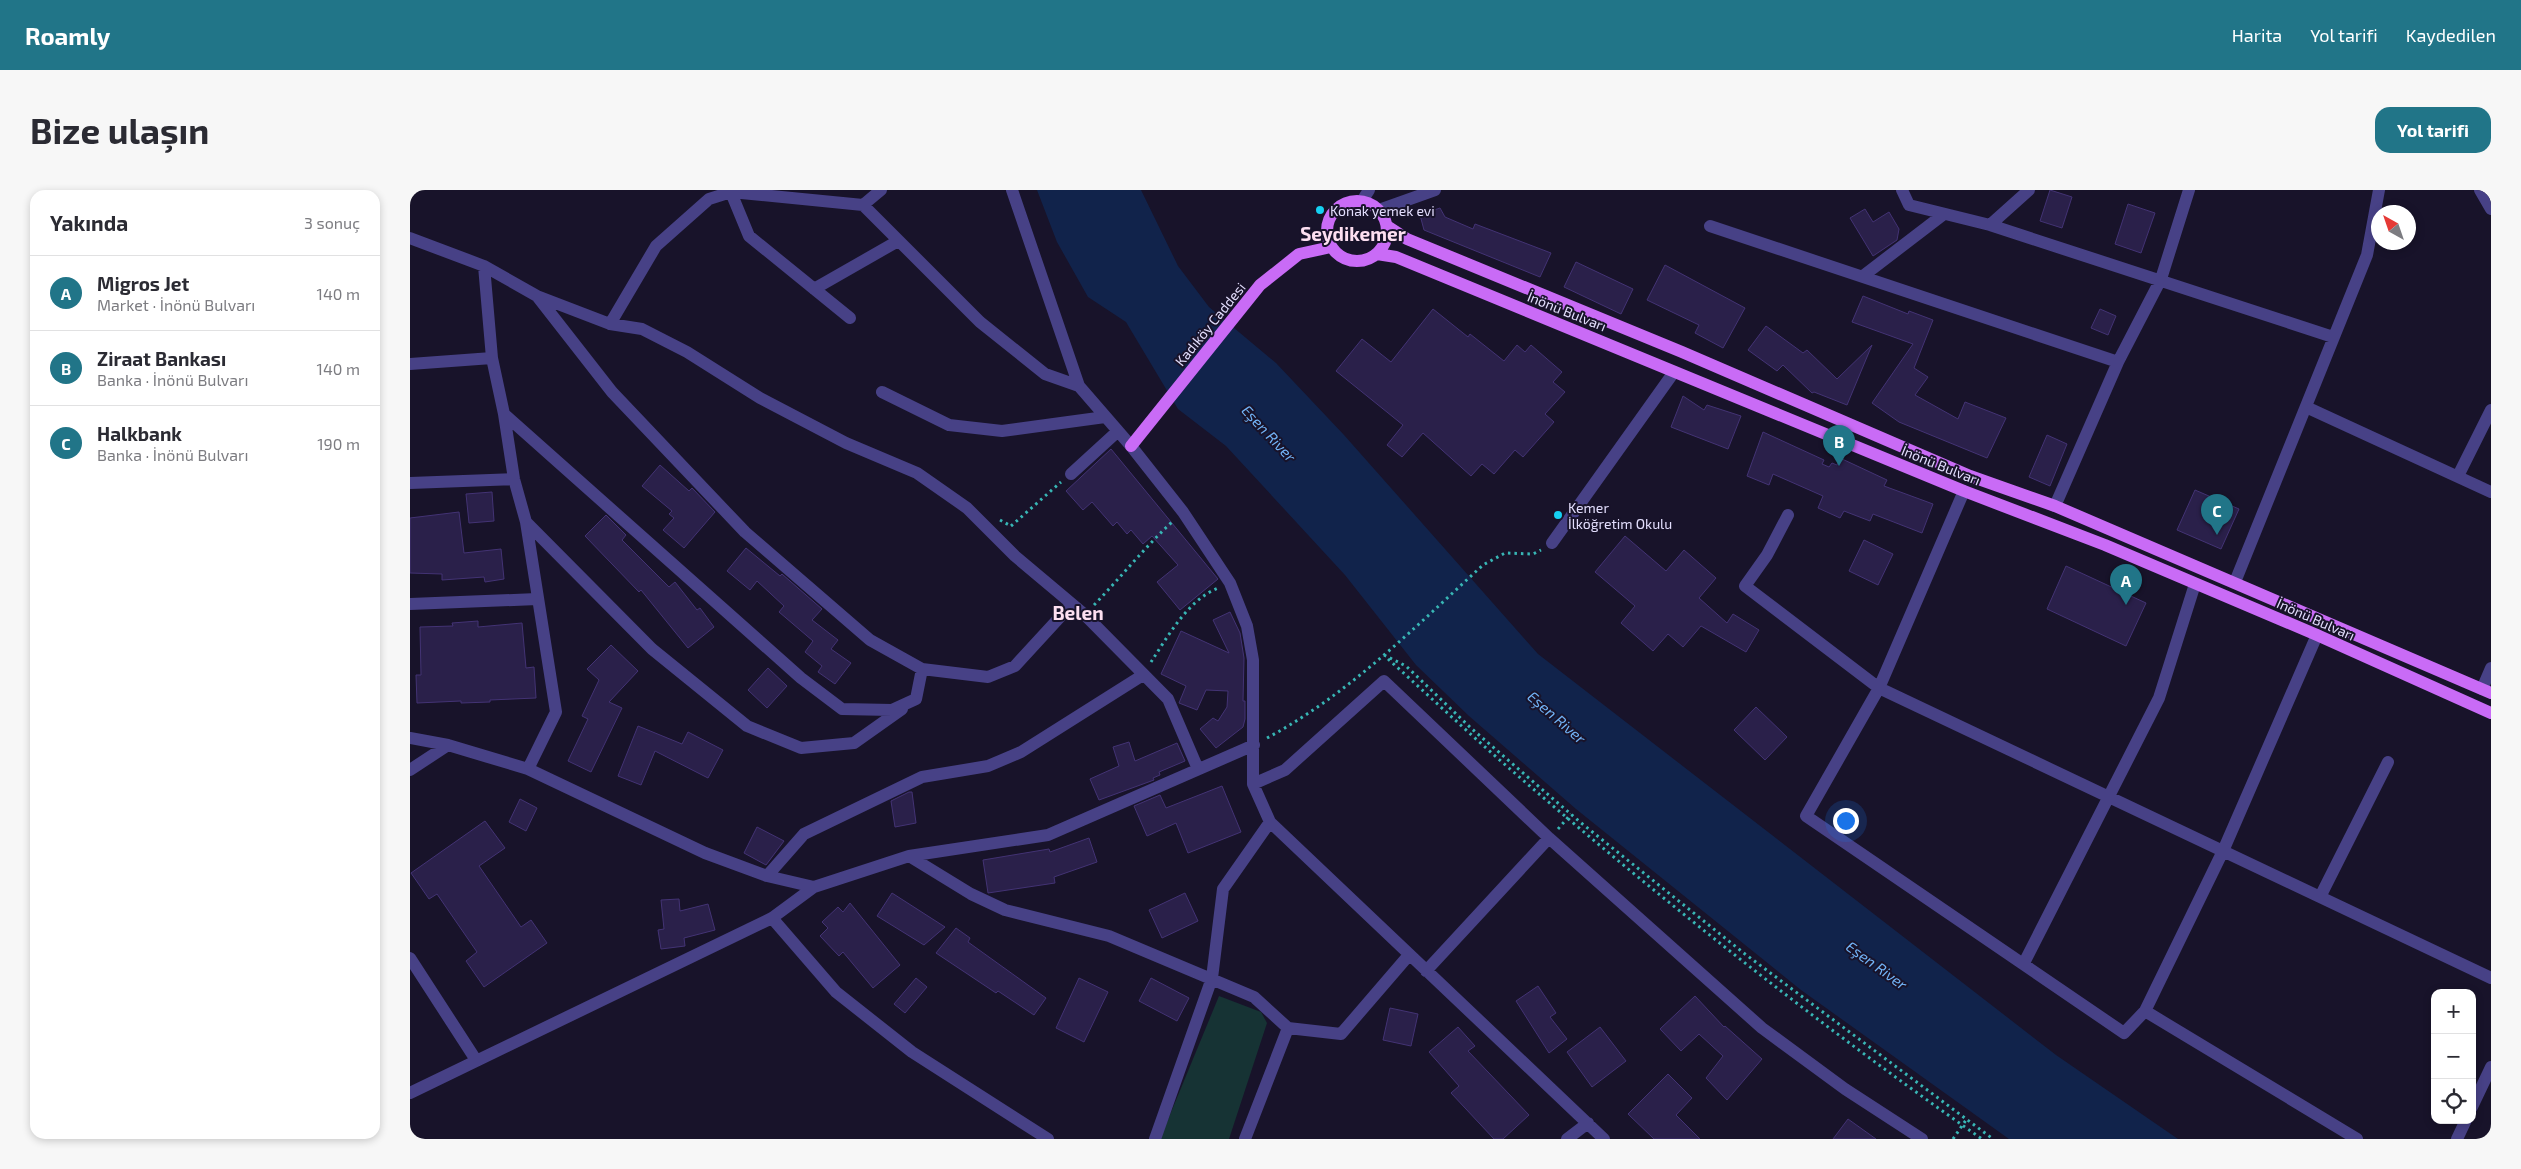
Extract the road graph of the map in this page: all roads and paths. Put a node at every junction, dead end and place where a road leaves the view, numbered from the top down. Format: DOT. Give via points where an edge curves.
graph roads {
  1 [pos="881,190"];
  2 [pos="1012,190"];
  3 [pos="1369,190"];
  4 [pos="1435,190"];
  5 [pos="1902,190"];
  6 [pos="2029,190"];
  7 [pos="2188,190"];
  8 [pos="2378,190"];
  9 [pos="2480,190"];
  10 [pos="731,191"];
  11 [pos="1362,202"];
  12 [pos="863,204"];
  13 [pos="2491,209"];
  14 [pos="1379,210"];
  15 [pos="1944,214"];
  16 [pos="1990,225"];
  17 [pos="1387,226"];
  18 [pos="1710,226"];
  19 [pos="410,238"];
  20 [pos="898,241"];
  21 [pos="1331,247"];
  22 [pos="1377,254"];
  23 [pos="484,266"];
  24 [pos="1863,276"];
  25 [pos="2161,279"];
  26 [pos="814,289"];
  27 [pos="537,296"];
  28 [pos="850,318"];
  29 [pos="610,324"];
  30 [pos="2333,337"];
  31 [pos="1682,352"];
  32 [pos="492,358"];
  33 [pos="2118,362"];
  34 [pos="410,364"];
  35 [pos="1674,372"];
  36 [pos="1079,386"];
  37 [pos="882,392"];
  38 [pos="2306,407"];
  39 [pos="2491,410"];
  40 [pos="504,414"];
  41 [pos="1105,417"];
  42 [pos="1118,431"];
  43 [pos="1130,446"];
  44 [pos="1070,474"];
  45 [pos="1970,476"];
  46 [pos="2458,476"];
  47 [pos="514,478"];
  48 [pos="410,483"];
  49 [pos="1964,491"];
  50 [pos="2491,492"];
  51 [pos="2055,506"];
  52 [pos="1183,512"];
  53 [pos="1788,515"];
  54 [pos="526,522"];
  55 [pos="1010,526"];
  56 [pos="1552,543"];
  57 [pos="2235,582"];
  58 [pos="1230,583"];
  59 [pos="2195,584"];
  60 [pos="2229,597"];
  61 [pos="537,599"];
  62 [pos="410,604"];
  63 [pos="1071,605"];
  64 [pos="1084,614"];
  65 [pos="2317,635"];
  66 [pos="1384,655"];
  67 [pos="2491,668"];
  68 [pos="922,669"];
  69 [pos="1143,675"];
  70 [pos="1879,688"];
  71 [pos="2486,691"];
  72 [pos="916,700"];
  73 [pos="2491,713"];
  74 [pos="410,738"];
  75 [pos="448,745"];
  76 [pos="1254,746"];
  77 [pos="2388,762"];
  78 [pos="528,769"];
  79 [pos="1198,769"];
  80 [pos="410,770"];
  81 [pos="1253,784"];
  82 [pos="2108,797"];
  83 [pos="1270,822"];
  84 [pos="1549,838"];
  85 [pos="2223,851"];
  86 [pos="909,856"];
  87 [pos="767,876"];
  88 [pos="814,887"];
  89 [pos="2320,897"];
  90 [pos="772,918"];
  91 [pos="1409,955"];
  92 [pos="410,958"];
  93 [pos="2024,963"];
  94 [pos="1426,971"];
  95 [pos="1212,978"];
  96 [pos="2491,978"];
  97 [pos="2144,1010"];
  98 [pos="1288,1028"];
  99 [pos="476,1060"];
  100 [pos="2491,1067"];
  101 [pos="410,1093"];
  102 [pos="2476,1099"];
  103 [pos="1966,1120"];
  104 [pos="1588,1123"];
  105 [pos="2464,1124"];
  106 [pos="1962,1125"];
  107 [pos="1048,1139"];
  108 [pos="1155,1139"];
  109 [pos="1245,1139"];
  110 [pos="1567,1139"];
  111 [pos="1604,1139"];
  112 [pos="1922,1139"];
  113 [pos="1953,1139"];
  114 [pos="1982,1139"];
  115 [pos="1993,1139"];
  116 [pos="2357,1139"];
  117 [pos="2457,1139"];
  1 -- 12 [label="street"];
  2 -- 36 [label="street"];
  3 -- 11 [label="street"];
  4 -- 14 [label="street"];
  5 -- 15 [label="street" via="1909,206"];
  6 -- 16 [label="street"];
  7 -- 25 [label="street"];
  8 -- 30 [label="street" via="2367,255"];
  9 -- 13 [label="street"];
  10 -- 12 [label="street"];
  10 -- 26 [label="street" via="750,236"];
  10 -- 29 [label="street" via="709,199 656,246"];
  11 -- 14 [label="main road"];
  11 -- 21 [label="main road" via="1344,204 1331,217 1328,237"];
  12 -- 20 [label="street"];
  14 -- 17 [label="main road"];
  15 -- 16 [label="street"];
  15 -- 24 [label="street"];
  16 -- 25 [label="street"];
  17 -- 22 [label="main road" via="1387,237"];
  17 -- 31 [label="main road, İnönü Bulvarı" via="1407,239"];
  18 -- 24 [label="street"];
  19 -- 23 [label="street"];
  20 -- 26 [label="street"];
  20 -- 36 [label="street" via="980,322 1045,374"];
  21 -- 22 [label="main road" via="1352,261 1368,260"];
  21 -- 43 [label="main road, Kadıköy Caddesi" via="1299,254 1260,285"];
  22 -- 35 [label="main road, İnönü Bulvarı" via="1396,257"];
  23 -- 27 [label="street"];
  23 -- 32 [label="street"];
  24 -- 33 [label="street"];
  25 -- 30 [label="street"];
  25 -- 33 [label="street"];
  26 -- 28 [label="street"];
  27 -- 29 [label="street"];
  27 -- 68 [label="street" via="612,392 745,532 870,640"];
  29 -- 63 [label="street" via="642,329 820,430 918,473 967,508"];
  30 -- 38 [label="street"];
  31 -- 35 [label="main road"];
  31 -- 45 [label="main road, İnönü Bulvarı"];
  32 -- 34 [label="street"];
  32 -- 40 [label="street"];
  33 -- 51 [label="street"];
  35 -- 49 [label="main road, İnönü Bulvarı"];
  35 -- 56 [label="street"];
  36 -- 41 [label="street"];
  37 -- 41 [label="street" via="949,425 1002,431"];
  38 -- 46 [label="street"];
  38 -- 57 [label="street"];
  39 -- 46 [label="street"];
  40 -- 47 [label="street"];
  40 -- 72 [label="street" via="794,671 842,709 892,710"];
  41 -- 42 [label="street"];
  42 -- 43 [label="street"];
  42 -- 44 [label="street"];
  43 -- 52 [label="street"];
  44 -- 55 [label="path"];
  45 -- 49 [label="main road"];
  45 -- 51 [label="main road, İnönü Bulvarı"];
  46 -- 50 [label="street"];
  47 -- 48 [label="street"];
  47 -- 54 [label="street"];
  49 -- 59 [label="main road, İnönü Bulvarı" via="2105,545"];
  49 -- 70 [label="street"];
  51 -- 57 [label="main road, İnönü Bulvarı"];
  52 -- 58 [label="street"];
  52 -- 64 [label="path" via="1142,550"];
  53 -- 70 [label="street" via="1768,555 1745,586"];
  54 -- 61 [label="street"];
  54 -- 72 [label="street" via="652,649 746,726 801,748 854,743"];
  56 -- 66 [label="path" via="1533,554 1505,553 1483,565"];
  57 -- 60 [label="main road"];
  57 -- 71 [label="main road, İnönü Bulvarı"];
  58 -- 69 [label="path" via="1209,592 1187,612"];
  58 -- 76 [label="street" via="1247,626 1253,660"];
  59 -- 60 [label="main road, İnönü Bulvarı"];
  59 -- 82 [label="street" via="2159,698"];
  60 -- 65 [label="main road, İnönü Bulvarı"];
  61 -- 62 [label="street"];
  61 -- 78 [label="street" via="556,712"];
  63 -- 64 [label="street"];
  63 -- 68 [label="street" via="1015,666 988,677"];
  64 -- 69 [label="street"];
  65 -- 73 [label="main road, İnönü Bulvarı"];
  65 -- 85 [label="street"];
  66 -- 76 [label="path" via="1289,727"];
  66 -- 103 [label="path" via="1406,666 1472,729 1580,822 1745,954"];
  66 -- 106 [label="path" via="1501,761 1657,892"];
  67 -- 71 [label="street"];
  68 -- 72 [label="street"];
  69 -- 79 [label="street" via="1168,699"];
  69 -- 87 [label="street" via="1021,752 988,766 922,777 804,834"];
  70 -- 82 [label="street"];
  70 -- 93 [label="street" via="1806,816"];
  74 -- 75 [label="street"];
  75 -- 78 [label="street"];
  75 -- 80 [label="street"];
  76 -- 79 [label="street"];
  76 -- 81 [label="street"];
  77 -- 89 [label="street"];
  78 -- 87 [label="street" via="705,853"];
  79 -- 86 [label="street" via="1048,835"];
  81 -- 83 [label="street"];
  81 -- 84 [label="street" via="1285,770 1384,681"];
  82 -- 85 [label="street"];
  82 -- 93 [label="street"];
  83 -- 91 [label="street"];
  83 -- 95 [label="street" via="1223,889"];
  84 -- 94 [label="street"];
  84 -- 112 [label="street" via="1762,1028 1846,1090"];
  85 -- 89 [label="street"];
  85 -- 97 [label="street"];
  86 -- 88 [label="street"];
  86 -- 95 [label="street" via="970,894 1005,910 1109,936"];
  87 -- 88 [label="street"];
  88 -- 90 [label="street"];
  89 -- 96 [label="street"];
  90 -- 99 [label="street"];
  90 -- 107 [label="street" via="836,992 912,1052"];
  91 -- 94 [label="street"];
  91 -- 98 [label="street" via="1341,1034"];
  92 -- 99 [label="street"];
  93 -- 97 [label="street" via="2124,1034"];
  94 -- 104 [label="street"];
  95 -- 98 [label="street" via="1254,997"];
  95 -- 108 [label="street"];
  97 -- 116 [label="street"];
  98 -- 109 [label="street"];
  99 -- 101 [label="street"];
  100 -- 102 [label="street"];
  103 -- 106 [label="path"];
  103 -- 115 [label="path"];
  104 -- 110 [label="street"];
  104 -- 111 [label="street"];
  105 -- 117 [label="street"];
  106 -- 113 [label="path"];
  106 -- 114 [label="path"];
}
